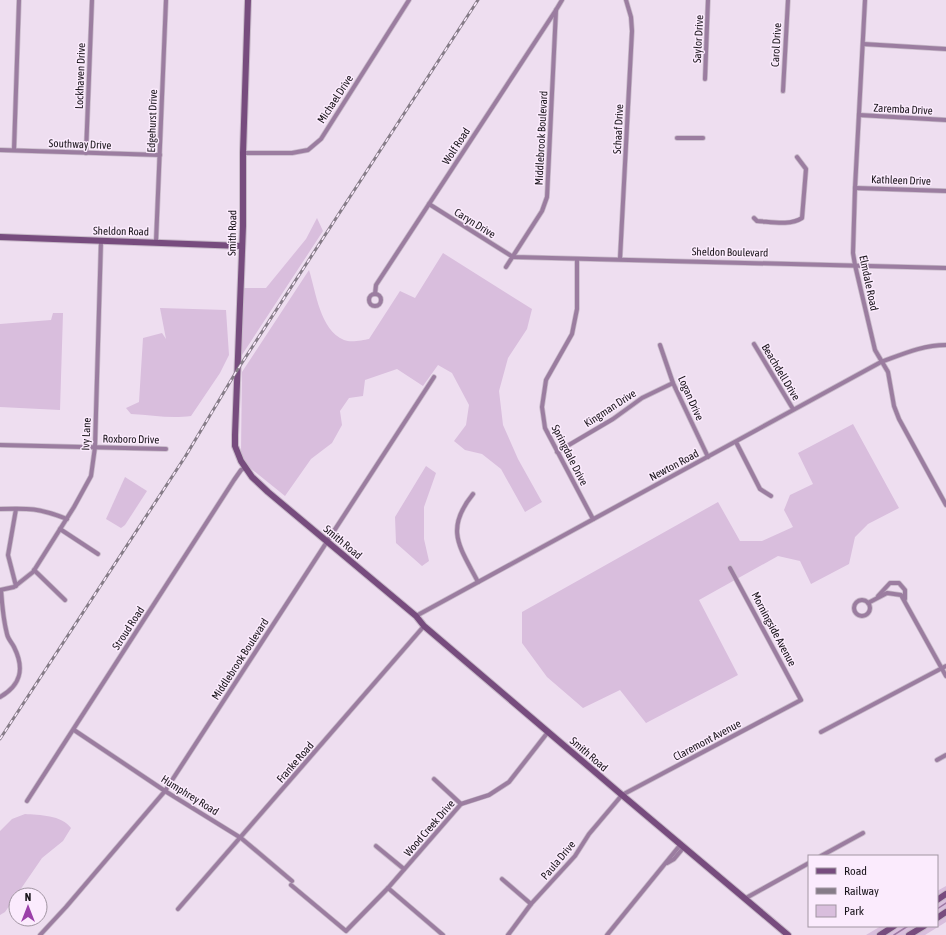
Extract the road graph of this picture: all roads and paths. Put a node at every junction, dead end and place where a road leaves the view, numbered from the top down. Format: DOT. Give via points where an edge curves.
graph roads {
  1 [pos="19,0"];
  2 [pos="92,0"];
  3 [pos="166,0"];
  4 [pos="248,0"];
  5 [pos="409,0"];
  6 [pos="562,0"];
  7 [pos="626,0"];
  8 [pos="708,0"];
  9 [pos="788,0"];
  10 [pos="865,0"];
  11 [pos="556,10"];
  12 [pos="863,44"];
  13 [pos="946,49"];
  14 [pos="705,79"];
  15 [pos="783,91"];
  16 [pos="859,115"];
  17 [pos="946,120"];
  18 [pos="677,138"];
  19 [pos="703,138"];
  20 [pos="0,150"];
  21 [pos="14,150"];
  22 [pos="86,153"];
  23 [pos="242,153"];
  24 [pos="160,155"];
  25 [pos="797,157"];
  26 [pos="855,188"];
  27 [pos="946,191"];
  28 [pos="429,204"];
  29 [pos="754,218"];
  30 [pos="0,237"];
  31 [pos="101,241"];
  32 [pos="156,242"];
  33 [pos="242,246"];
  34 [pos="513,257"];
  35 [pos="578,259"];
  36 [pos="620,259"];
  37 [pos="855,265"];
  38 [pos="506,267"];
  39 [pos="946,268"];
  40 [pos="375,294"];
  41 [pos="754,344"];
  42 [pos="660,345"];
  43 [pos="946,345"];
  44 [pos="881,362"];
  45 [pos="434,377"];
  46 [pos="673,383"];
  47 [pos="793,409"];
  48 [pos="736,442"];
  49 [pos="0,445"];
  50 [pos="95,447"];
  51 [pos="166,449"];
  52 [pos="557,452"];
  53 [pos="708,457"];
  54 [pos="245,468"];
  55 [pos="472,494"];
  56 [pos="771,496"];
  57 [pos="946,505"];
  58 [pos="0,509"];
  59 [pos="16,509"];
  60 [pos="67,519"];
  61 [pos="593,519"];
  62 [pos="60,529"];
  63 [pos="327,542"];
  64 [pos="98,554"];
  65 [pos="730,568"];
  66 [pos="34,570"];
  67 [pos="478,582"];
  68 [pos="16,586"];
  69 [pos="0,590"];
  70 [pos="877,599"];
  71 [pos="905,599"];
  72 [pos="65,600"];
  73 [pos="868,603"];
  74 [pos="416,616"];
  75 [pos="424,626"];
  76 [pos="944,667"];
  77 [pos="946,676"];
  78 [pos="0,697"];
  79 [pos="801,700"];
  80 [pos="74,730"];
  81 [pos="548,732"];
  82 [pos="822,732"];
  83 [pos="946,755"];
  84 [pos="937,760"];
  85 [pos="434,779"];
  86 [pos="165,792"];
  87 [pos="622,796"];
  88 [pos="27,801"];
  89 [pos="461,804"];
  90 [pos="863,833"];
  91 [pos="241,838"];
  92 [pos="376,846"];
  93 [pos="683,846"];
  94 [pos="823,855"];
  95 [pos="808,864"];
  96 [pos="404,869"];
  97 [pos="502,879"];
  98 [pos="388,888"];
  99 [pos="746,898"];
  100 [pos="531,904"];
  101 [pos="178,909"];
  102 [pos="892,927"];
  103 [pos="922,927"];
  104 [pos="346,931"];
  105 [pos="40,935"];
  106 [pos="443,935"];
  107 [pos="508,935"];
  108 [pos="607,935"];
  109 [pos="788,935"];
  110 [pos="880,935"];
  111 [pos="909,935"];
  1 -- 21 [label="street"];
  2 -- 22 [label="street, Lockhaven Drive"];
  3 -- 24 [label="street, Edgehurst Drive"];
  4 -- 23 [label="main road, Smith Road"];
  5 -- 23 [label="street, Michael Drive" via="320,139 308,150 292,153"];
  6 -- 11 [label="street, Middlebrook Boulevard"];
  7 -- 36 [label="street, Schaaf Drive" via="632,31"];
  8 -- 14 [label="street, Saylor Drive"];
  9 -- 15 [label="street, Carol Drive"];
  10 -- 12 [label="street, Elmdale Road"];
  11 -- 28 [label="street, Wolf Road"];
  11 -- 34 [label="street, Middlebrook Boulevard" via="547,197 542,211"];
  12 -- 13 [label="street"];
  12 -- 16 [label="street, Elmdale Road"];
  16 -- 17 [label="street, Zaremba Drive"];
  16 -- 26 [label="street, Elmdale Road"];
  18 -- 19 [label="street"];
  20 -- 21 [label="street, Southway Drive"];
  21 -- 22 [label="street, Southway Drive"];
  22 -- 24 [label="street, Southway Drive"];
  23 -- 33 [label="main road, Smith Road"];
  24 -- 32 [label="street, Edgehurst Drive"];
  25 -- 29 [label="street" via="806,169 802,218 796,222 782,223 757,222"];
  26 -- 27 [label="street, Kathleen Drive"];
  26 -- 37 [label="street, Elmdale Road"];
  28 -- 34 [label="street, Caryn Drive"];
  28 -- 40 [label="street, Wolf Road" via="376,285"];
  30 -- 31 [label="main road, Sheldon Road"];
  31 -- 32 [label="main road, Sheldon Road"];
  31 -- 50 [label="street, Ivy Lane"];
  32 -- 33 [label="main road, Sheldon Road"];
  33 -- 54 [label="main road, Smith Road" via="235,435 237,453"];
  34 -- 35 [label="street, Sheldon Boulevard"];
  34 -- 38 [label="street, Middlebrook Boulevard"];
  35 -- 36 [label="street, Sheldon Boulevard"];
  35 -- 52 [label="street, Springdale Drive" via="578,309 572,334 546,380 542,407 545,428"];
  36 -- 37 [label="street, Sheldon Boulevard"];
  37 -- 39 [label="street, Sheldon Boulevard"];
  37 -- 44 [label="street, Elmdale Road" via="875,350"];
  41 -- 47 [label="street, Beachdell Drive"];
  42 -- 46 [label="street, Logan Drive"];
  43 -- 44 [label="street, Newton Road" via="916,349"];
  44 -- 47 [label="street, Newton Road"];
  44 -- 57 [label="street, Elmdale Road" via="888,372 899,419"];
  45 -- 63 [label="street, Middlebrook Boulevard"];
  46 -- 52 [label="street, Kingman Drive" via="642,398"];
  46 -- 53 [label="street, Logan Drive"];
  47 -- 48 [label="street, Newton Road"];
  48 -- 53 [label="street, Newton Road"];
  48 -- 56 [label="street" via="760,489"];
  49 -- 50 [label="street, Roxboro Drive"];
  50 -- 51 [label="street, Roxboro Drive"];
  50 -- 60 [label="street, Ivy Lane" via="91,476"];
  52 -- 61 [label="street, Springdale Drive"];
  53 -- 61 [label="street, Newton Road"];
  54 -- 63 [label="main road, Smith Road" via="266,491"];
  54 -- 80 [label="street, Stroud Road" via="234,480"];
  55 -- 67 [label="street" via="462,507 457,524 457,540"];
  58 -- 59 [label="street"];
  59 -- 60 [label="street" via="43,510"];
  59 -- 68 [label="street" via="8,555"];
  60 -- 62 [label="street, Ivy Lane"];
  61 -- 67 [label="street, Newton Road"];
  62 -- 64 [label="street"];
  62 -- 66 [label="street, Ivy Lane"];
  63 -- 74 [label="main road, Smith Road"];
  63 -- 86 [label="street, Middlebrook Boulevard"];
  65 -- 79 [label="street, Morningside Avenue"];
  66 -- 68 [label="street, Ivy Lane"];
  66 -- 72 [label="street"];
  67 -- 74 [label="street, Newton Road"];
  68 -- 69 [label="street, Ivy Lane"];
  69 -- 78 [label="street" via="7,636 19,658 21,668 16,684"];
  70 -- 71 [label="street" via="887,593 901,594"];
  70 -- 71 [label="street" via="890,583 899,583 905,590"];
  70 -- 73 [label="street"];
  71 -- 76 [label="street"];
  73 -- 73 [label="street" via="863,600 857,602 854,607 855,613 861,616 867,614 870,609"];
  74 -- 75 [label="main road, Smith Road"];
  75 -- 81 [label="main road, Smith Road"];
  75 -- 91 [label="street, Franke Road"];
  76 -- 77 [label="street"];
  76 -- 82 [label="street"];
  79 -- 87 [label="street, Claremont Avenue"];
  80 -- 86 [label="street, Humphrey Road"];
  80 -- 88 [label="street, Stroud Road"];
  81 -- 87 [label="main road, Smith Road"];
  81 -- 89 [label="street, Wood Creek Drive" via="509,782 489,796"];
  83 -- 84 [label="street"];
  85 -- 89 [label="street"];
  86 -- 91 [label="street, Humphrey Road"];
  86 -- 105 [label="street, Middlebrook Boulevard"];
  87 -- 93 [label="main road, Smith Road"];
  87 -- 100 [label="street, Paula Drive" via="589,834 575,856"];
  89 -- 96 [label="street, Wood Creek Drive"];
  90 -- 94 [label="street"];
  91 -- 101 [label="street, Franke Road"];
  91 -- 104 [label="street, Humphrey Road"];
  92 -- 96 [label="street"];
  93 -- 99 [label="main road, Smith Road"];
  93 -- 108 [label="street"];
  95 -- 99 [label="street"];
  96 -- 98 [label="street, Wood Creek Drive"];
  97 -- 100 [label="street"];
  98 -- 104 [label="street, Wood Creek Drive"];
  98 -- 106 [label="street"];
  99 -- 109 [label="main road, Smith Road"];
  100 -- 107 [label="street, Paula Drive"];
  102 -- 110 [label="main road"];
  103 -- 111 [label="main road"];
}
